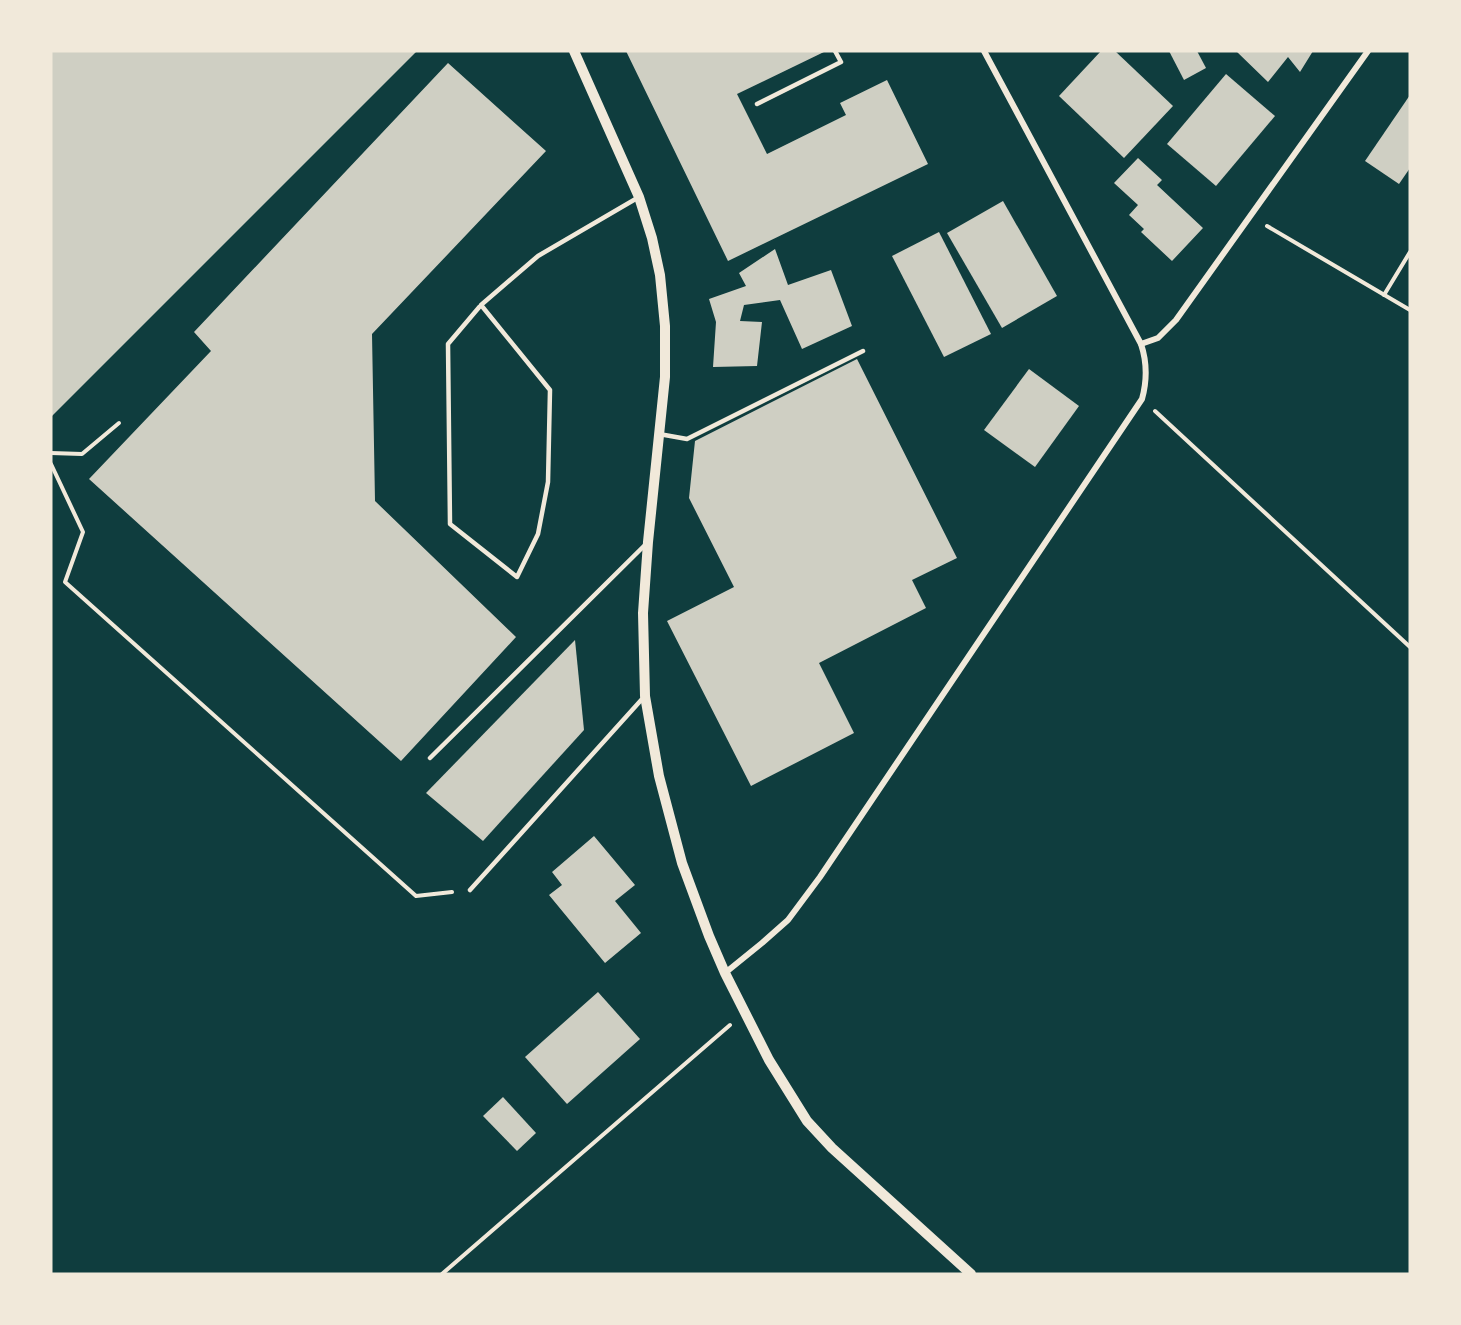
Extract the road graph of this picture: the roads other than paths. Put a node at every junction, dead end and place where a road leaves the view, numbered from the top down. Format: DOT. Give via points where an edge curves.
graph roads {
  1 [pos="574,51"];
  2 [pos="835,51"];
  3 [pos="984,51"];
  4 [pos="1368,51"];
  5 [pos="757,104"];
  6 [pos="639,197"];
  7 [pos="481,305"];
  8 [pos="1141,344"];
  9 [pos="863,351"];
  10 [pos="659,434"];
  11 [pos="648,542"];
  12 [pos="645,696"];
  13 [pos="430,758"];
  14 [pos="470,890"];
  15 [pos="725,973"];
  16 [pos="971,1274"];
  1 -- 6 [label="street"];
  2 -- 5 [label="lane" via="841,62"];
  3 -- 8 [label="street"];
  4 -- 8 [label="street" via="1176,320 1158,338"];
  6 -- 7 [label="lane" via="538,256"];
  6 -- 10 [label="street" via="660,275 665,326"];
  7 -- 7 [label="lane" via="448,344 450,524 517,577 538,534 548,482 550,390"];
  8 -- 15 [label="street" via="1146,372 1142,399 820,877 788,920"];
  9 -- 10 [label="lane" via="687,439"];
  10 -- 11 [label="street"];
  11 -- 12 [label="street" via="643,613"];
  11 -- 13 [label="lane"];
  12 -- 14 [label="lane"];
  12 -- 15 [label="street" via="659,776 682,863"];
  15 -- 16 [label="street" via="769,1060 807,1121"];
}
